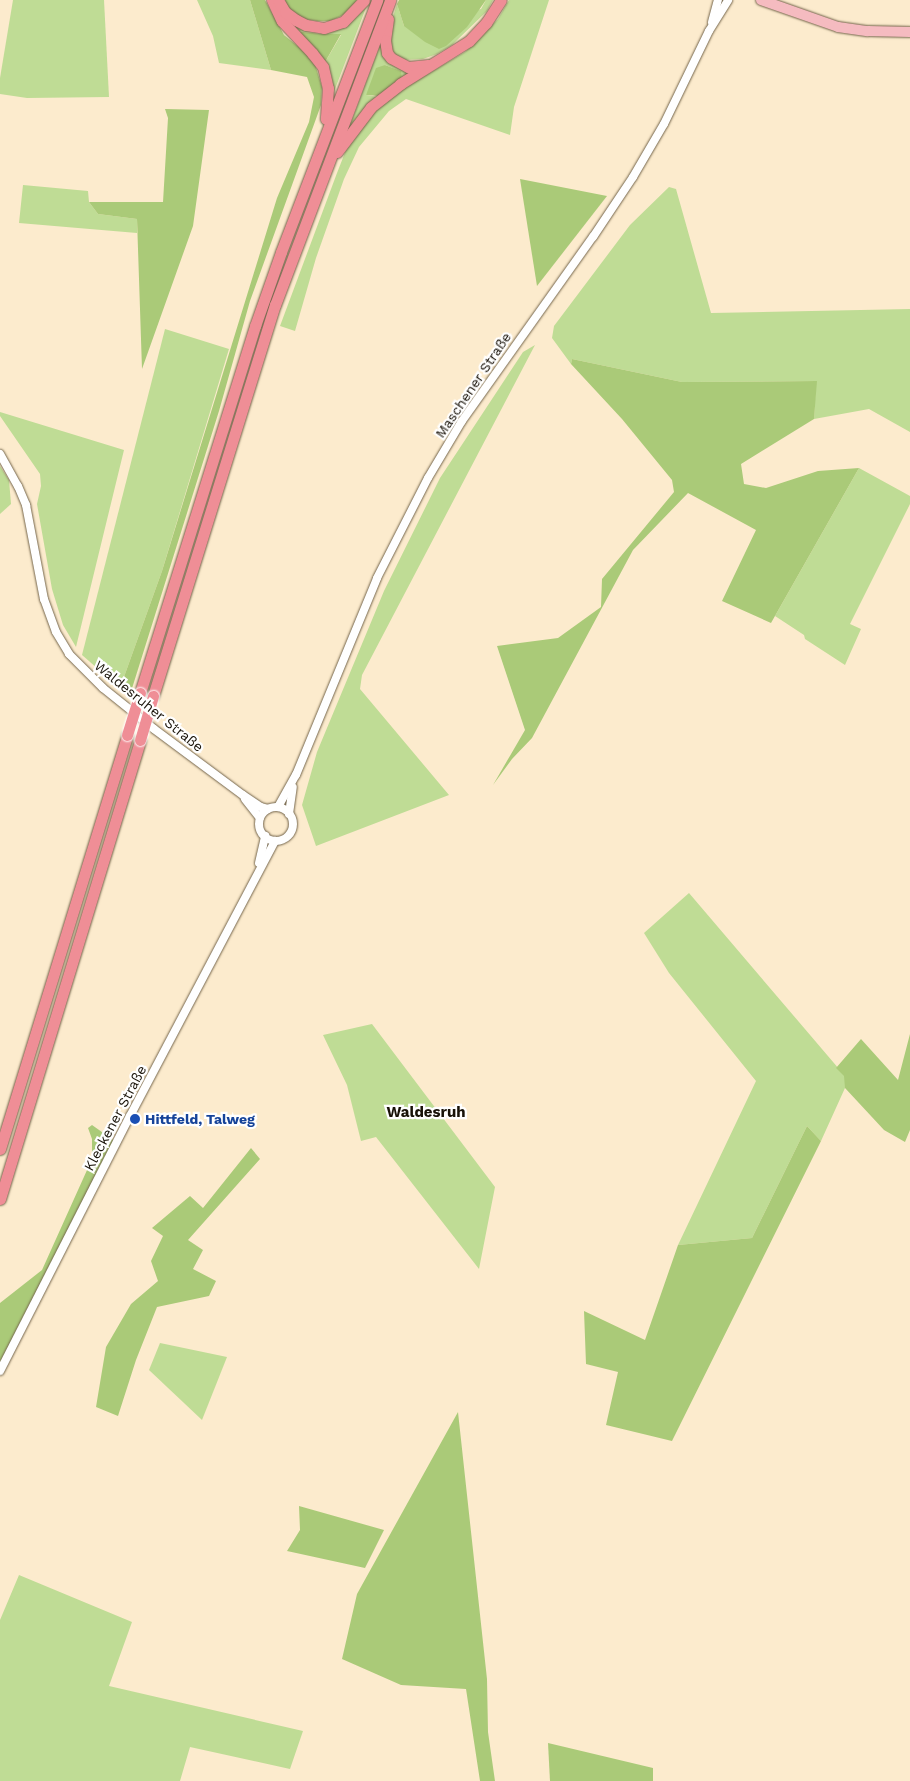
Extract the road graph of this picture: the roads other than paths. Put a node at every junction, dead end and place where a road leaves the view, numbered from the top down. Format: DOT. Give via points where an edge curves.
graph roads {
  1 [pos="272,0"];
  2 [pos="278,0"];
  3 [pos="364,0"];
  4 [pos="377,0"];
  5 [pos="391,0"];
  6 [pos="501,0"];
  7 [pos="718,0"];
  8 [pos="728,0"];
  9 [pos="761,0"];
  10 [pos="776,3"];
  11 [pos="709,31"];
  12 [pos="910,32"];
  13 [pos="435,63"];
  14 [pos="324,138"];
  15 [pos="326,168"];
  16 [pos="0,454"];
  17 [pos="296,775"];
  18 [pos="243,795"];
  19 [pos="278,807"];
  20 [pos="268,809"];
  21 [pos="289,814"];
  22 [pos="260,818"];
  23 [pos="264,836"];
  24 [pos="275,841"];
  25 [pos="255,880"];
  26 [pos="47,1045"];
  27 [pos="45,1081"];
  28 [pos="0,1149"];
  29 [pos="0,1198"];
  30 [pos="0,1371"];
  1 -- 14 [label="highway" via="282,21 312,53 326,74 328,101"];
  2 -- 3 [label="highway" via="296,20 324,28 343,22"];
  4 -- 14 [label="highway"];
  5 -- 13 [label="highway" via="385,40 391,58 408,67"];
  5 -- 15 [label="highway"];
  6 -- 13 [label="highway" via="469,41"];
  7 -- 11 [label="street, Maschener Straße"];
  8 -- 11 [label="street, Maschener Straße"];
  9 -- 10 [label="main road"];
  10 -- 12 [label="main road" via="838,27"];
  11 -- 17 [label="street, Maschener Straße" via="664,124 633,177 462,421 432,470 378,578"];
  13 -- 15 [label="highway" via="394,88 371,107"];
  14 -- 28 [label="highway, bridge" via="255,326"];
  15 -- 26 [label="highway, bridge" via="274,305"];
  16 -- 18 [label="street, Waldesruher Straße" via="24,499 44,599 56,632 69,654 114,698"];
  17 -- 19 [label="street, Maschener Straße"];
  17 -- 21 [label="street, Maschener Straße"];
  18 -- 20 [label="street, Waldesruher Straße"];
  18 -- 22 [label="street, Waldesruher Straße"];
  19 -- 20 [label="street"];
  19 -- 21 [label="street"];
  20 -- 22 [label="street"];
  21 -- 24 [label="street" via="293,826 290,833"];
  22 -- 23 [label="street"];
  23 -- 24 [label="street"];
  23 -- 25 [label="street, Kleckener Straße"];
  24 -- 25 [label="street, Kleckener Straße"];
  25 -- 30 [label="street, Kleckener Straße"];
  26 -- 27 [label="highway"];
  26 -- 29 [label="highway"];
}
